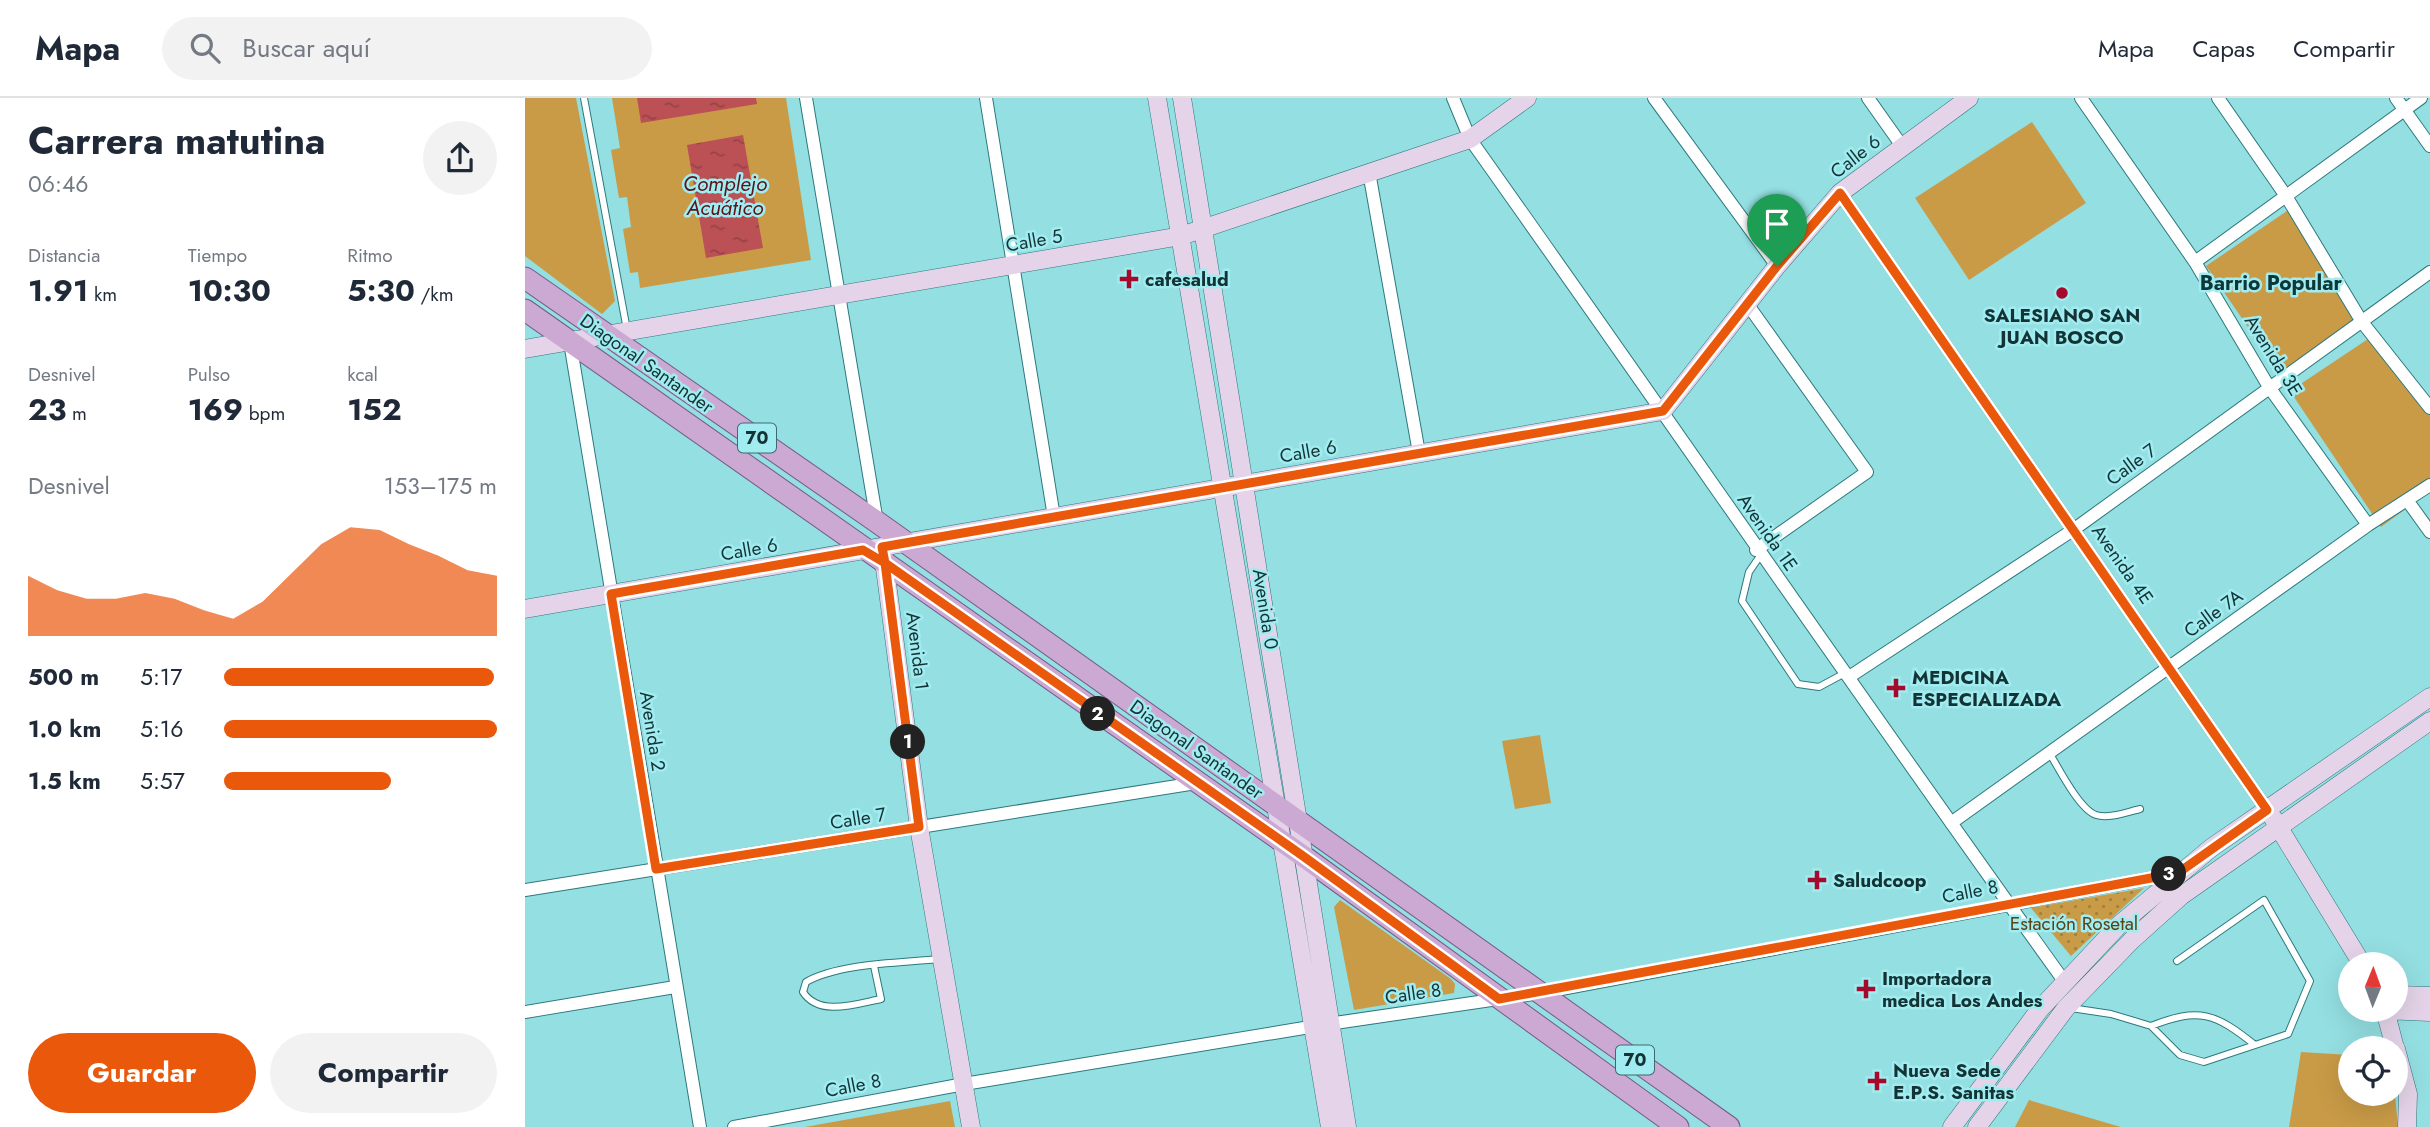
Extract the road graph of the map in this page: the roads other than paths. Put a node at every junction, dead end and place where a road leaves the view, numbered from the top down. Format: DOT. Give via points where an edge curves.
graph roads {
  1 [pos="584,98"];
  2 [pos="806,98"];
  3 [pos="986,98"];
  4 [pos="1157,98"];
  5 [pos="1182,98"];
  6 [pos="1453,98"];
  7 [pos="1527,98"];
  8 [pos="1654,98"];
  9 [pos="1868,98"];
  10 [pos="1969,98"];
  11 [pos="2081,98"];
  12 [pos="2218,98"];
  13 [pos="2396,98"];
  14 [pos="2421,98"];
  15 [pos="2403,110"];
  16 [pos="1470,139"];
  17 [pos="1902,146"];
  18 [pos="2430,146"];
  19 [pos="1369,173"];
  20 [pos="1840,193"];
  21 [pos="2286,196"];
  22 [pos="1204,228"];
  23 [pos="1181,236"];
  24 [pos="2195,262"];
  25 [pos="1013,265"];
  26 [pos="1777,266"];
  27 [pos="2430,272"];
  28 [pos="525,278"];
  29 [pos="839,293"];
  30 [pos="1748,305"];
  31 [pos="525,310"];
  32 [pos="2362,322"];
  33 [pos="617,333"];
  34 [pos="570,341"];
  35 [pos="525,349"];
  36 [pos="2269,387"];
  37 [pos="2430,408"];
  38 [pos="1663,411"];
  39 [pos="1419,453"];
  40 [pos="1246,483"];
  41 [pos="1224,487"];
  42 [pos="2428,491"];
  43 [pos="2407,500"];
  44 [pos="1054,517"];
  45 [pos="877,522"];
  46 [pos="2368,525"];
  47 [pos="2073,530"];
  48 [pos="2430,532"];
  49 [pos="905,543"];
  50 [pos="877,553"];
  51 [pos="1758,553"];
  52 [pos="611,594"];
  53 [pos="525,609"];
  54 [pos="2170,667"];
  55 [pos="1847,675"];
  56 [pos="2430,696"];
  57 [pos="2430,721"];
  58 [pos="2049,754"];
  59 [pos="1196,783"];
  60 [pos="1277,806"];
  61 [pos="2140,809"];
  62 [pos="2267,810"];
  63 [pos="1298,820"];
  64 [pos="1951,823"];
  65 [pos="919,827"];
  66 [pos="2280,827"];
  67 [pos="1283,845"];
  68 [pos="1303,856"];
  69 [pos="656,869"];
  70 [pos="2178,873"];
  71 [pos="525,890"];
  72 [pos="2009,904"];
  73 [pos="2355,952"];
  74 [pos="940,959"];
  75 [pos="2177,961"];
  76 [pos="874,966"];
  77 [pos="2064,981"];
  78 [pos="675,987"];
  79 [pos="1540,993"];
  80 [pos="2408,995"];
  81 [pos="2430,996"];
  82 [pos="1499,999"];
  83 [pos="2066,1008"];
  84 [pos="2408,1011"];
  85 [pos="525,1012"];
  86 [pos="2430,1012"];
  87 [pos="1321,1026"];
  88 [pos="2151,1026"];
  89 [pos="2255,1045"];
  90 [pos="964,1084"];
  91 [pos="2408,1106"];
  92 [pos="699,1127"];
  93 [pos="734,1127"];
  94 [pos="971,1127"];
  95 [pos="1330,1127"];
  96 [pos="1347,1127"];
  97 [pos="1678,1127"];
  98 [pos="1729,1127"];
  99 [pos="1952,1127"];
  100 [pos="1977,1127"];
  101 [pos="2407,1127"];
  1 -- 33 [label="lane"];
  2 -- 29 [label="street, Avenida 1"];
  3 -- 25 [label="street"];
  4 -- 23 [label="street, Avenida 0"];
  5 -- 22 [label="street, Avenida 0"];
  6 -- 16 [label="street, Avenida 1E"];
  7 -- 16 [label="street, Calle 5"];
  8 -- 26 [label="street"];
  9 -- 17 [label="street"];
  10 -- 17 [label="street, Calle 6"];
  11 -- 24 [label="street, Avenida 3E"];
  12 -- 21 [label="street"];
  13 -- 15 [label="street"];
  14 -- 15 [label="street"];
  15 -- 18 [label="street"];
  15 -- 21 [label="street"];
  16 -- 19 [label="street, Calle 5"];
  16 -- 38 [label="street, Avenida 1E"];
  17 -- 20 [label="street, Calle 6"];
  19 -- 22 [label="street, Calle 5"];
  19 -- 39 [label="street"];
  20 -- 26 [label="street, Calle 6"];
  20 -- 47 [label="street, Avenida 4E"];
  21 -- 24 [label="street"];
  21 -- 32 [label="street"];
  22 -- 23 [label="street, Calle 5"];
  22 -- 40 [label="street, Avenida 0"];
  23 -- 25 [label="street, Calle 5"];
  23 -- 41 [label="street, Avenida 0"];
  24 -- 36 [label="street, Avenida 3E"];
  25 -- 29 [label="street, Calle 5"];
  25 -- 44 [label="street"];
  26 -- 30 [label="street, Calle 6"];
  27 -- 32 [label="street, Calle 7"];
  28 -- 33 [label="main road, Diagonal Santander / 70"];
  29 -- 33 [label="street, Calle 5"];
  29 -- 45 [label="street, Avenida 1"];
  30 -- 38 [label="street, Calle 6"];
  30 -- 51 [label="street" via="1867,472"];
  31 -- 34 [label="main road, Diagonal Santander / 70"];
  32 -- 36 [label="street, Calle 7"];
  32 -- 37 [label="street"];
  33 -- 34 [label="street, Calle 5"];
  33 -- 45 [label="main road, Diagonal Santander / 70"];
  34 -- 35 [label="street, Calle 5"];
  34 -- 50 [label="main road, Diagonal Santander / 70"];
  34 -- 52 [label="street, Avenida 2"];
  36 -- 46 [label="street, Avenida 3E"];
  36 -- 47 [label="street, Calle 7"];
  38 -- 39 [label="street, Calle 6"];
  38 -- 51 [label="street, Avenida 1E"];
  39 -- 40 [label="street, Calle 6"];
  40 -- 41 [label="street, Calle 6"];
  40 -- 63 [label="street, Avenida 0"];
  41 -- 44 [label="street, Calle 6"];
  41 -- 60 [label="street, Avenida 0"];
  42 -- 43 [label="street, Calle 7A"];
  43 -- 46 [label="street, Calle 7A"];
  43 -- 48 [label="street"];
  44 -- 49 [label="street, Calle 6"];
  45 -- 49 [label="main road, Diagonal Santander / 70"];
  45 -- 50 [label="street, Avenida 1"];
  46 -- 54 [label="street, Calle 7A"];
  47 -- 54 [label="street, Avenida 4E"];
  47 -- 55 [label="street, Calle 7"];
  49 -- 50 [label="street, Calle 6"];
  49 -- 60 [label="main road, Diagonal Santander / 70"];
  50 -- 52 [label="street, Calle 6"];
  50 -- 59 [label="main road, Diagonal Santander / 70"];
  50 -- 65 [label="street, Avenida 1"];
  51 -- 55 [label="street, Avenida 1E"];
  51 -- 55 [label="lane" via="1742,601 1798,684 1819,687"];
  52 -- 53 [label="street, Calle 6"];
  52 -- 69 [label="street, Avenida 2"];
  54 -- 58 [label="street, Calle 7A"];
  54 -- 62 [label="street, Avenida 4E"];
  55 -- 64 [label="street, Avenida 1E"];
  56 -- 62 [label="street"];
  57 -- 66 [label="street"];
  58 -- 61 [label="lane" via="2085,807 2096,815"];
  58 -- 64 [label="street, Calle 7A"];
  59 -- 65 [label="street, Calle 7"];
  59 -- 67 [label="main road, Diagonal Santander / 70"];
  60 -- 63 [label="main road, Diagonal Santander / 70"];
  60 -- 67 [label="street, Avenida 0"];
  62 -- 66 [label="street, Avenida 4E"];
  62 -- 70 [label="street"];
  63 -- 68 [label="street, Avenida 0"];
  63 -- 79 [label="main road, Diagonal Santander / 70"];
  64 -- 72 [label="street, Avenida 1E"];
  65 -- 69 [label="street, Calle 7"];
  65 -- 74 [label="street, Avenida 1"];
  66 -- 73 [label="street, Avenida 4E"];
  66 -- 83 [label="street" via="2181,896"];
  67 -- 68 [label="main road, Diagonal Santander / 70"];
  67 -- 87 [label="street, Avenida 0"];
  68 -- 82 [label="main road, Diagonal Santander / 70"];
  68 -- 87 [label="street, Avenida 0"];
  69 -- 71 [label="street, Calle 7"];
  69 -- 78 [label="street, Avenida 2"];
  70 -- 72 [label="street, Calle 8"];
  70 -- 77 [label="street"];
  72 -- 77 [label="street, Avenida 1E"];
  72 -- 79 [label="street, Calle 8"];
  74 -- 76 [label="lane"];
  74 -- 90 [label="street, Avenida 1"];
  75 -- 89 [label="lane" via="2264,900 2310,981 2288,1034"];
  76 -- 76 [label="lane" via="817,975 806,982 803,992 818,1007 881,999"];
  77 -- 99 [label="street"];
  78 -- 85 [label="street"];
  78 -- 92 [label="street, Avenida 2"];
  79 -- 82 [label="street, Calle 8"];
  79 -- 98 [label="main road, Diagonal Santander / 70"];
  80 -- 81 [label="street"];
  82 -- 87 [label="street, Calle 8"];
  82 -- 97 [label="main road, Diagonal Santander / 70"];
  83 -- 88 [label="lane"];
  83 -- 100 [label="street"];
  84 -- 86 [label="street"];
  87 -- 90 [label="street, Calle 8"];
  87 -- 95 [label="street, Avenida 0"];
  87 -- 96 [label="street, Avenida 0"];
  88 -- 89 [label="lane" via="2180,1014 2207,1014"];
  88 -- 89 [label="lane" via="2180,1055 2204,1062"];
  90 -- 93 [label="street, Calle 8"];
  90 -- 94 [label="street, Avenida 1"];
  91 -- 101 [label="street"];
}
